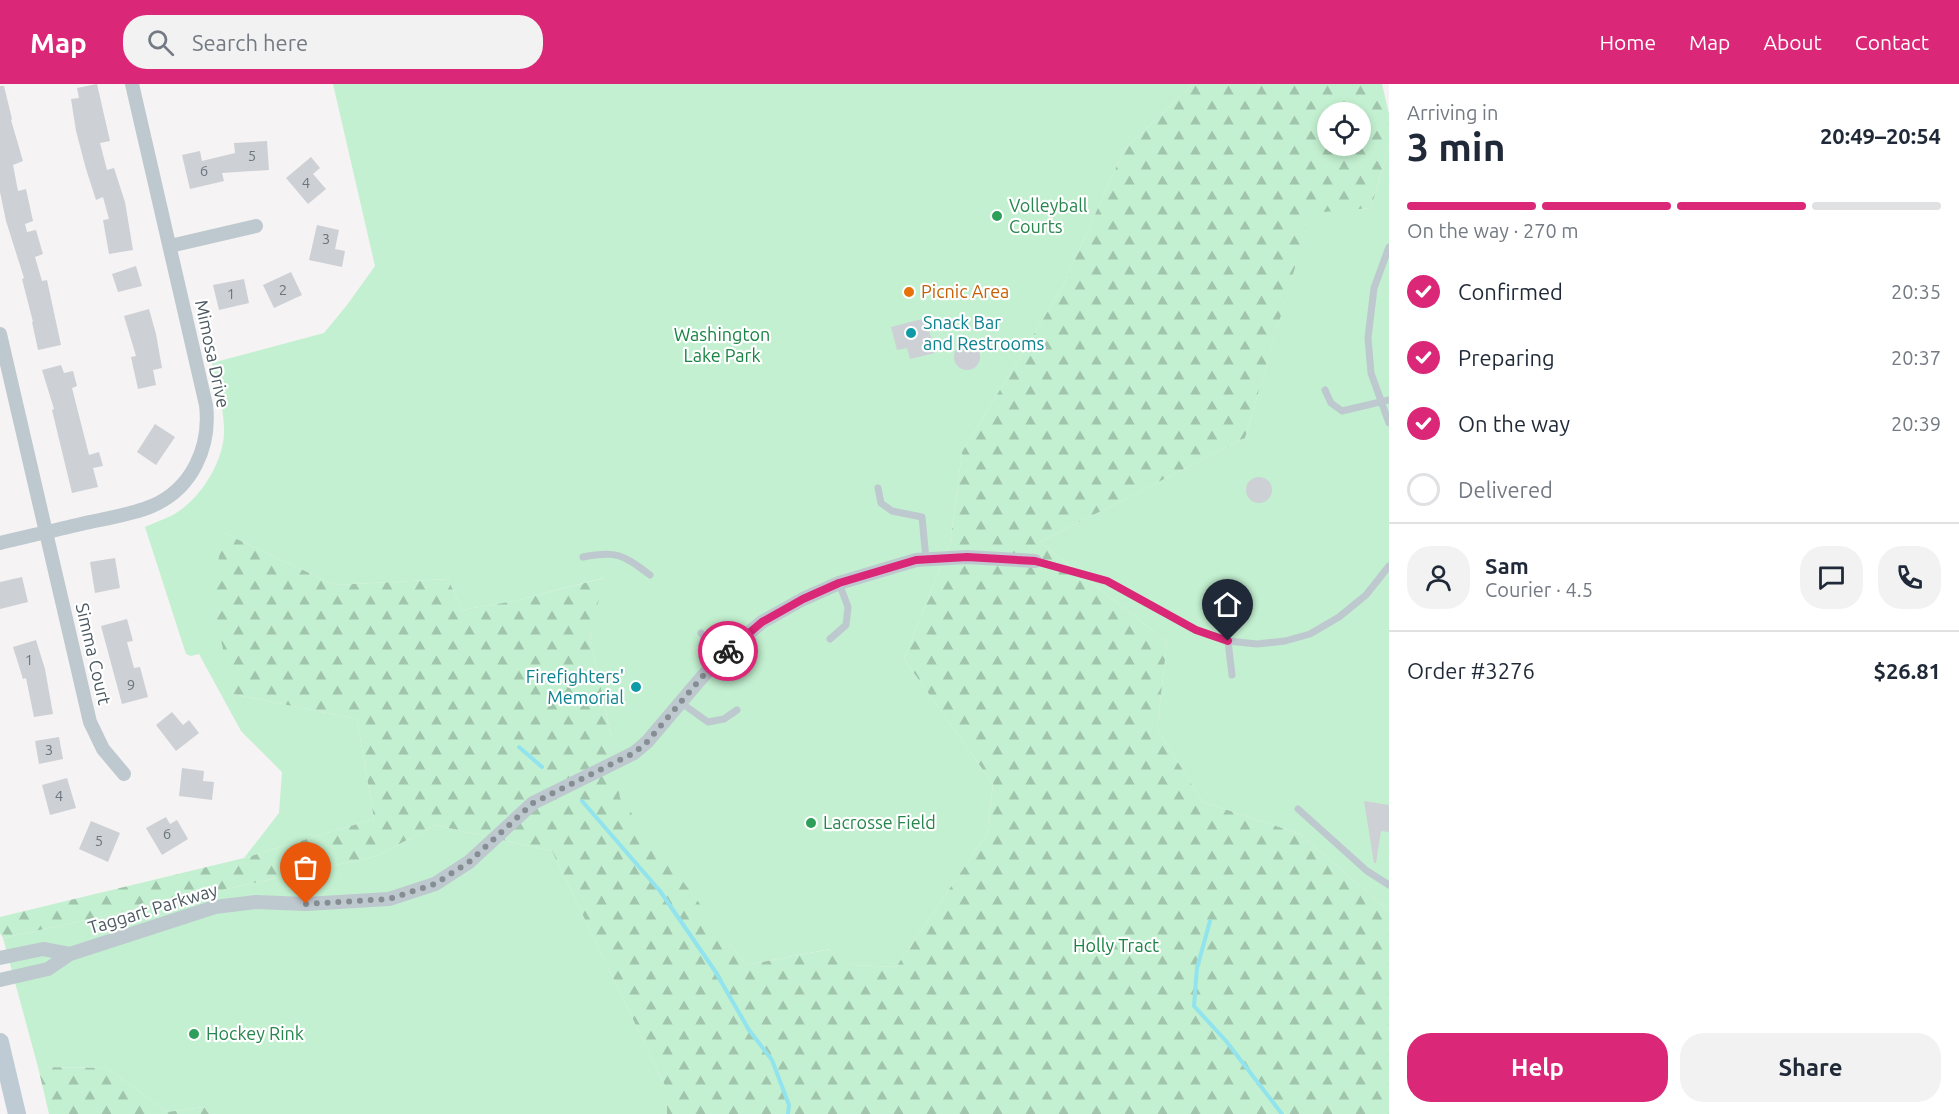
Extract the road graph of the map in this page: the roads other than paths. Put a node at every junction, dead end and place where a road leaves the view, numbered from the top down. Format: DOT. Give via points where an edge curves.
graph roads {
  1 [pos="132,84"];
  2 [pos="256,226"];
  3 [pos="170,246"];
  4 [pos="1389,247"];
  5 [pos="0,334"];
  6 [pos="1325,390"];
  7 [pos="1389,400"];
  8 [pos="1381,402"];
  9 [pos="1389,423"];
  10 [pos="878,488"];
  11 [pos="47,532"];
  12 [pos="0,543"];
  13 [pos="583,557"];
  14 [pos="926,559"];
  15 [pos="1035,561"];
  16 [pos="1389,566"];
  17 [pos="650,575"];
  18 [pos="839,583"];
  19 [pos="701,633"];
  20 [pos="830,639"];
  21 [pos="1228,641"];
  22 [pos="722,657"];
  23 [pos="1232,675"];
  24 [pos="680,702"];
  25 [pos="737,710"];
  26 [pos="124,774"];
  27 [pos="1298,809"];
  28 [pos="1389,885"];
  29 [pos="70,954"];
  30 [pos="0,958"];
  31 [pos="0,980"];
  32 [pos="0,1042"];
  33 [pos="16,1114"];
  1 -- 3 [label="street, Mimosa Drive"];
  2 -- 3 [label="street"];
  3 -- 11 [label="street, Mimosa Drive" via="206,405 204,449 187,479 164,500 134,512"];
  4 -- 8 [label="lane" via="1374,288 1368,338 1371,373"];
  5 -- 11 [label="street"];
  6 -- 8 [label="lane" via="1331,404 1342,411"];
  7 -- 8 [label="lane"];
  8 -- 9 [label="lane"];
  10 -- 14 [label="lane" via="880,503 892,511 922,517"];
  11 -- 12 [label="street, Mimosa Drive"];
  11 -- 26 [label="street, Simma Court" via="90,722 103,748"];
  13 -- 17 [label="lane" via="606,552 629,559"];
  14 -- 15 [label="street, Taggart Parkway"];
  14 -- 18 [label="street, Taggart Parkway"];
  15 -- 21 [label="lane" via="1107,581 1196,630"];
  16 -- 21 [label="lane" via="1366,595 1310,634 1257,644"];
  18 -- 20 [label="lane" via="848,607 846,625"];
  18 -- 22 [label="street, Taggart Parkway" via="762,622"];
  19 -- 22 [label="lane"];
  21 -- 23 [label="lane"];
  22 -- 24 [label="street, Taggart Parkway"];
  24 -- 25 [label="lane" via="708,722 724,719"];
  24 -- 29 [label="street, Taggart Parkway" via="634,753 533,803 469,862 435,884 389,899 306,904 256,902 215,907"];
  27 -- 28 [label="lane" via="1367,871"];
  29 -- 30 [label="street, Taggart Parkway" via="43,949"];
  29 -- 31 [label="street, Taggart Parkway" via="48,969"];
  32 -- 33 [label="main road"];
}
